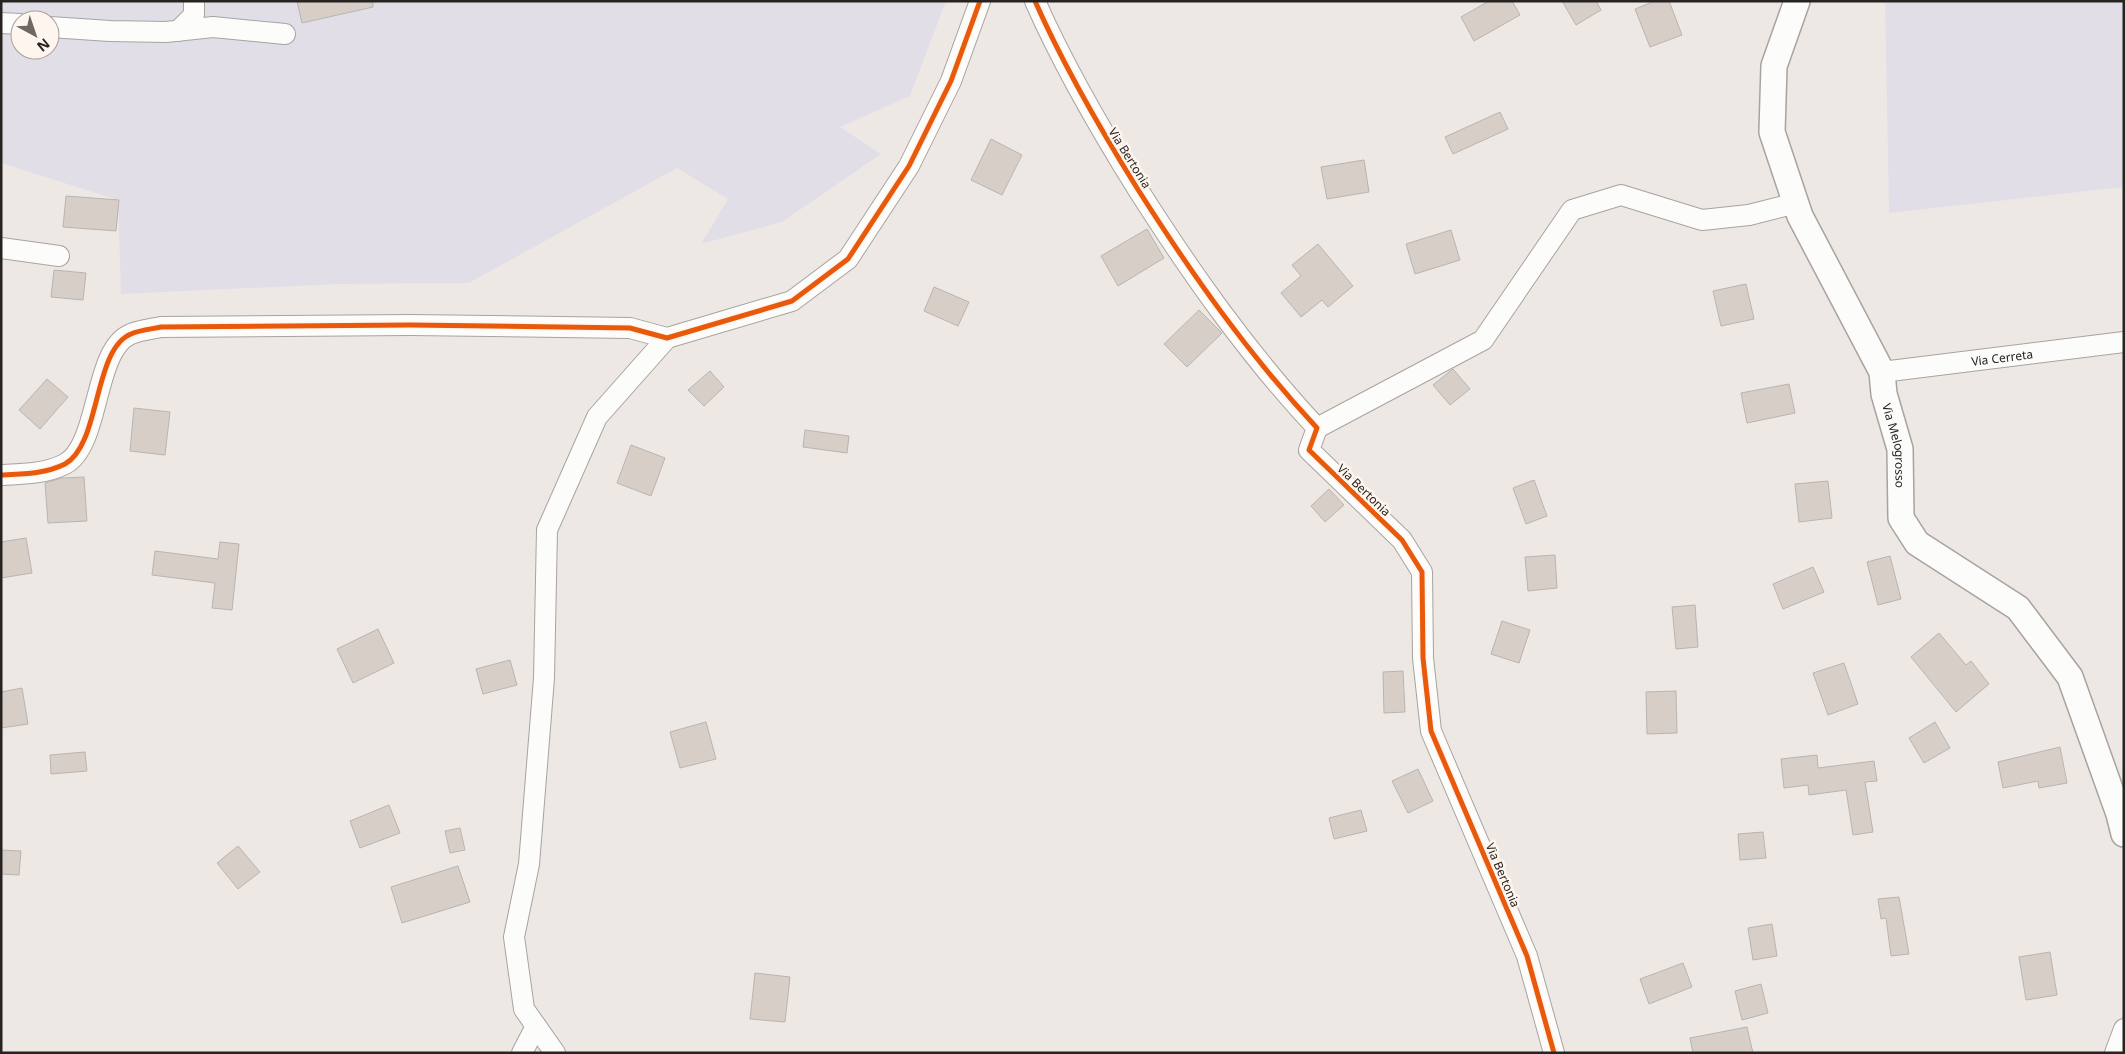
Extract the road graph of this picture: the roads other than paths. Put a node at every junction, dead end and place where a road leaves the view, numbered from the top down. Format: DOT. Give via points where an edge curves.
graph roads {
  1 [pos="194,1"];
  2 [pos="980,1"];
  3 [pos="1035,1"];
  4 [pos="1796,1"];
  5 [pos="60,28"];
  6 [pos="178,31"];
  7 [pos="285,34"];
  8 [pos="1796,203"];
  9 [pos="1,248"];
  10 [pos="59,256"];
  11 [pos="667,338"];
  12 [pos="2124,342"];
  13 [pos="1882,372"];
  14 [pos="1317,428"];
  15 [pos="1,475"];
  16 [pos="2124,834"];
  17 [pos="536,1026"];
  18 [pos="2124,1029"];
  19 [pos="522,1053"];
  20 [pos="555,1053"];
  21 [pos="1554,1053"];
  22 [pos="2115,1053"];
  1 -- 6 [label="street" via="194,14"];
  2 -- 11 [label="street" via="951,81 909,166 848,260 792,301"];
  3 -- 14 [label="street, Via Bertonia" via="1056,50 1097,124 1158,220 1219,312"];
  4 -- 8 [label="street, Via Melogrosso" via="1774,66 1772,132"];
  5 -- 6 [label="street" via="110,32"];
  6 -- 7 [label="street" via="213,27"];
  8 -- 13 [label="street, Via Melogrosso"];
  8 -- 14 [label="street" via="1749,215 1702,220 1621,195 1572,210 1483,340"];
  9 -- 10 [label="street"];
  11 -- 15 [label="street" via="630,328 410,325 161,327 130,334 113,351 85,440 67,463 43,472"];
  11 -- 17 [label="street" via="597,418 547,530 543,688 528,864 514,937 524,1010"];
  12 -- 13 [label="street, Via Cerreta"];
  13 -- 16 [label="street, Via Melogrosso" via="1884,394 1900,449 1901,518 1917,544 2018,608 2070,677"];
  14 -- 21 [label="street, Via Bertonia" via="1308,450 1402,540 1422,572 1423,658 1431,731 1527,956"];
  17 -- 19 [label="street"];
  17 -- 20 [label="street"];
  18 -- 22 [label="street"];
}
